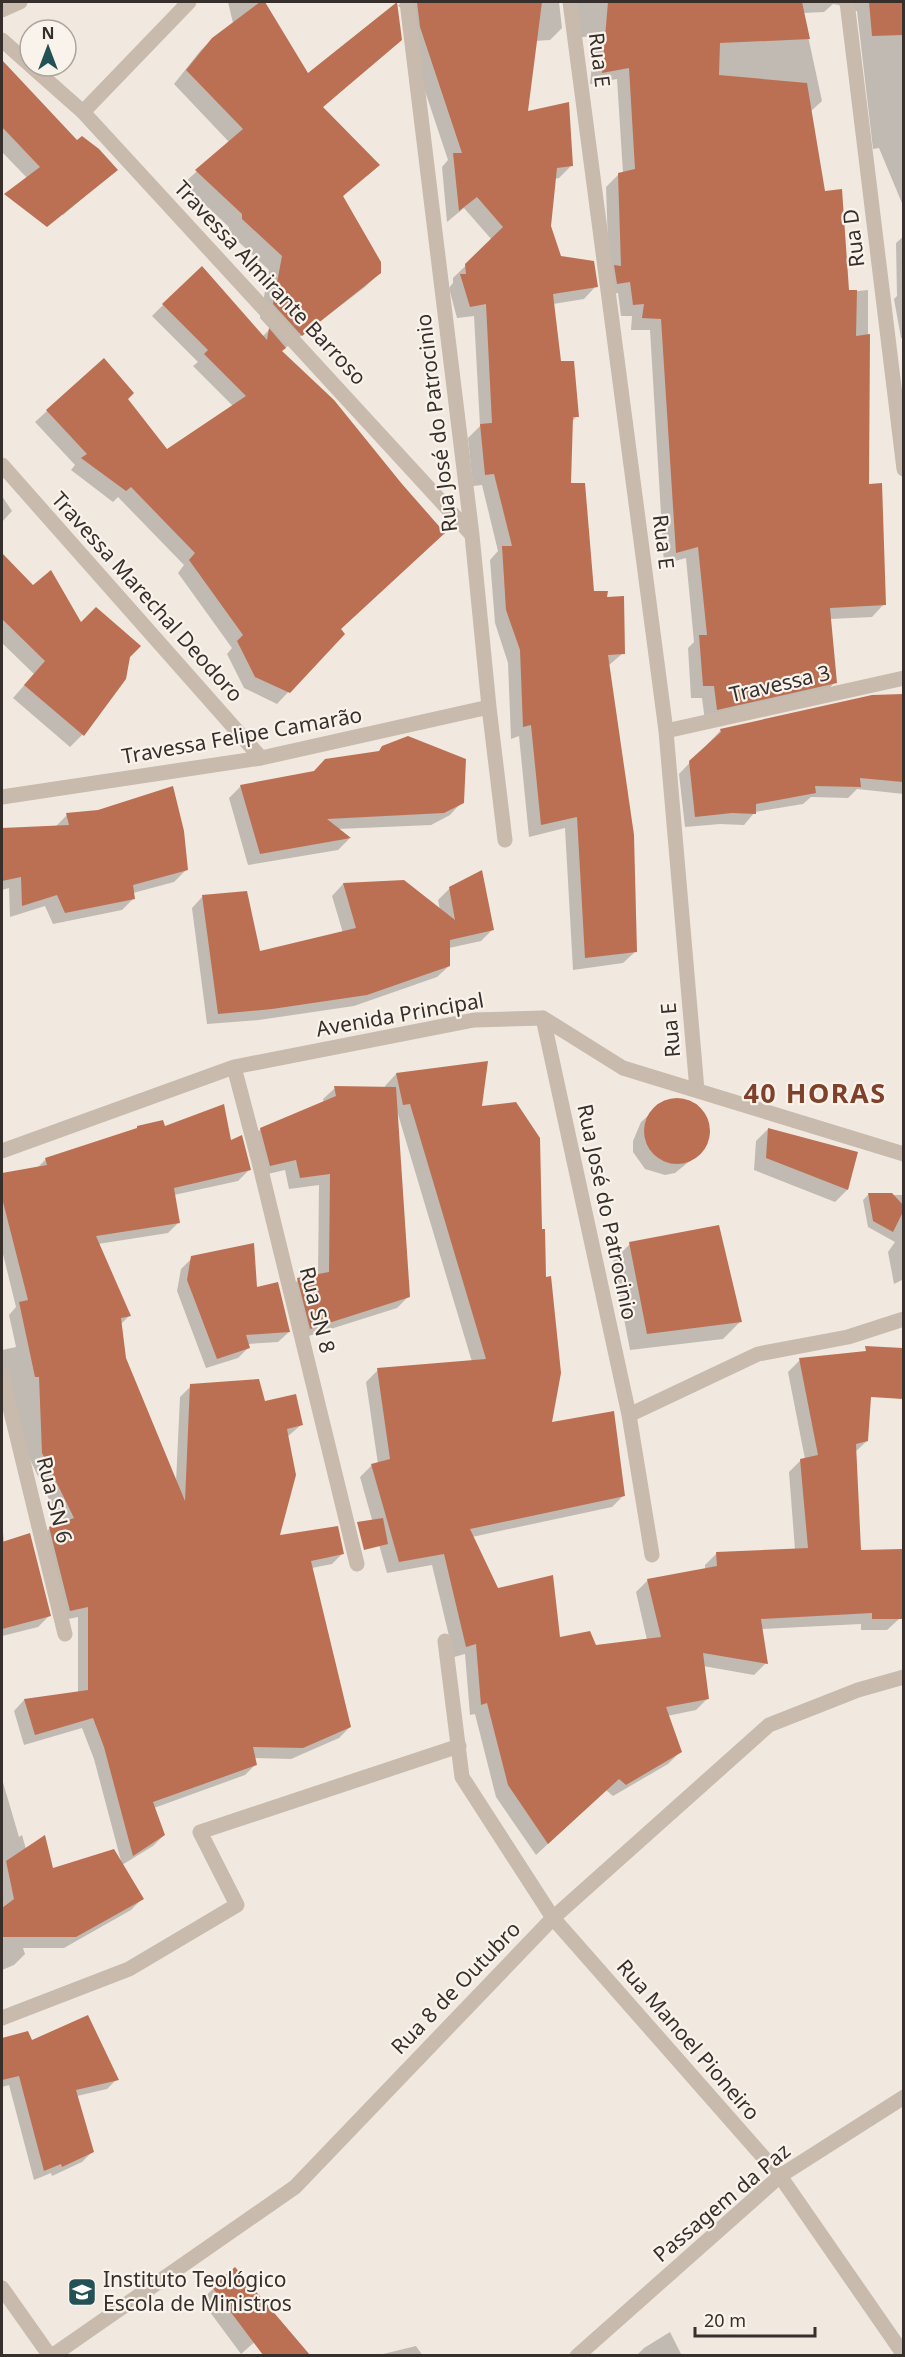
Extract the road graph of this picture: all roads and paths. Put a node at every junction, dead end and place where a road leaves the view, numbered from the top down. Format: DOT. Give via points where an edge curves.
graph roads {
  1 [pos="20,2"];
  2 [pos="189,2"];
  3 [pos="407,2"];
  4 [pos="570,2"];
  5 [pos="847,2"];
  6 [pos="2,10"];
  7 [pos="2,40"];
  8 [pos="18,55"];
  9 [pos="44,78"];
  10 [pos="83,112"];
  11 [pos="2,465"];
  12 [pos="903,469"];
  13 [pos="472,535"];
  14 [pos="903,678"];
  15 [pos="489,707"];
  16 [pos="666,731"];
  17 [pos="261,758"];
  18 [pos="2,797"];
  19 [pos="505,840"];
  20 [pos="543,1018"];
  21 [pos="234,1067"];
  22 [pos="697,1090"];
  23 [pos="2,1151"];
  24 [pos="903,1154"];
  25 [pos="903,1319"];
  26 [pos="2,1376"];
  27 [pos="629,1415"];
  28 [pos="652,1555"];
  29 [pos="357,1564"];
  30 [pos="65,1634"];
  31 [pos="445,1641"];
  32 [pos="903,1677"];
  33 [pos="459,1746"];
  34 [pos="553,1918"];
  35 [pos="2,2018"];
  36 [pos="903,2097"];
  37 [pos="780,2176"];
  38 [pos="2,2288"];
  39 [pos="51,2355"];
  40 [pos="577,2355"];
  41 [pos="903,2355"];
  1 -- 6 [label="street"];
  2 -- 10 [label="street"];
  3 -- 13 [label="street, Rua José do Patrocinio"];
  4 -- 16 [label="street, Rua E"];
  5 -- 12 [label="street, Rua D"];
  7 -- 8 [label="street, Travessa Almirante Barroso"];
  9 -- 10 [label="street, Travessa Almirante Barroso"];
  10 -- 13 [label="street, Travessa Almirante Barroso"];
  11 -- 17 [label="street, Travessa Marechal Deodoro"];
  13 -- 15 [label="street, Rua José do Patrocinio"];
  14 -- 16 [label="street, Travessa 3"];
  15 -- 17 [label="street, Travessa Felipe Camarão"];
  15 -- 19 [label="street, Rua José do Patrocinio"];
  16 -- 22 [label="street, Rua E"];
  17 -- 18 [label="street, Travessa Felipe Camarão"];
  20 -- 21 [label="street, Avenida Principal" via="474,1020"];
  20 -- 22 [label="street" via="623,1068"];
  20 -- 27 [label="street, Rua José do Patrocinio"];
  21 -- 23 [label="street, Avenida Principal"];
  21 -- 29 [label="street, Rua SN 8"];
  22 -- 24 [label="street"];
  25 -- 27 [label="street" via="848,1337 758,1354"];
  26 -- 30 [label="street, Rua SN 6"];
  27 -- 28 [label="street, Rua José do Patrocinio"];
  31 -- 33 [label="street, Rua Manoel Pioneiro"];
  32 -- 34 [label="street, Rua 8 de Outubro" via="769,1725"];
  33 -- 34 [label="street, Rua Manoel Pioneiro" via="462,1777"];
  33 -- 35 [label="street" via="200,1832 237,1905 129,1969"];
  34 -- 37 [label="street, Rua Manoel Pioneiro"];
  34 -- 39 [label="street, Rua 8 de Outubro" via="295,2187"];
  36 -- 37 [label="street, Passagem da Paz"];
  37 -- 40 [label="street, Passagem da Paz"];
  37 -- 41 [label="street, Rua Manoel Pioneiro"];
  38 -- 39 [label="street"];
}
